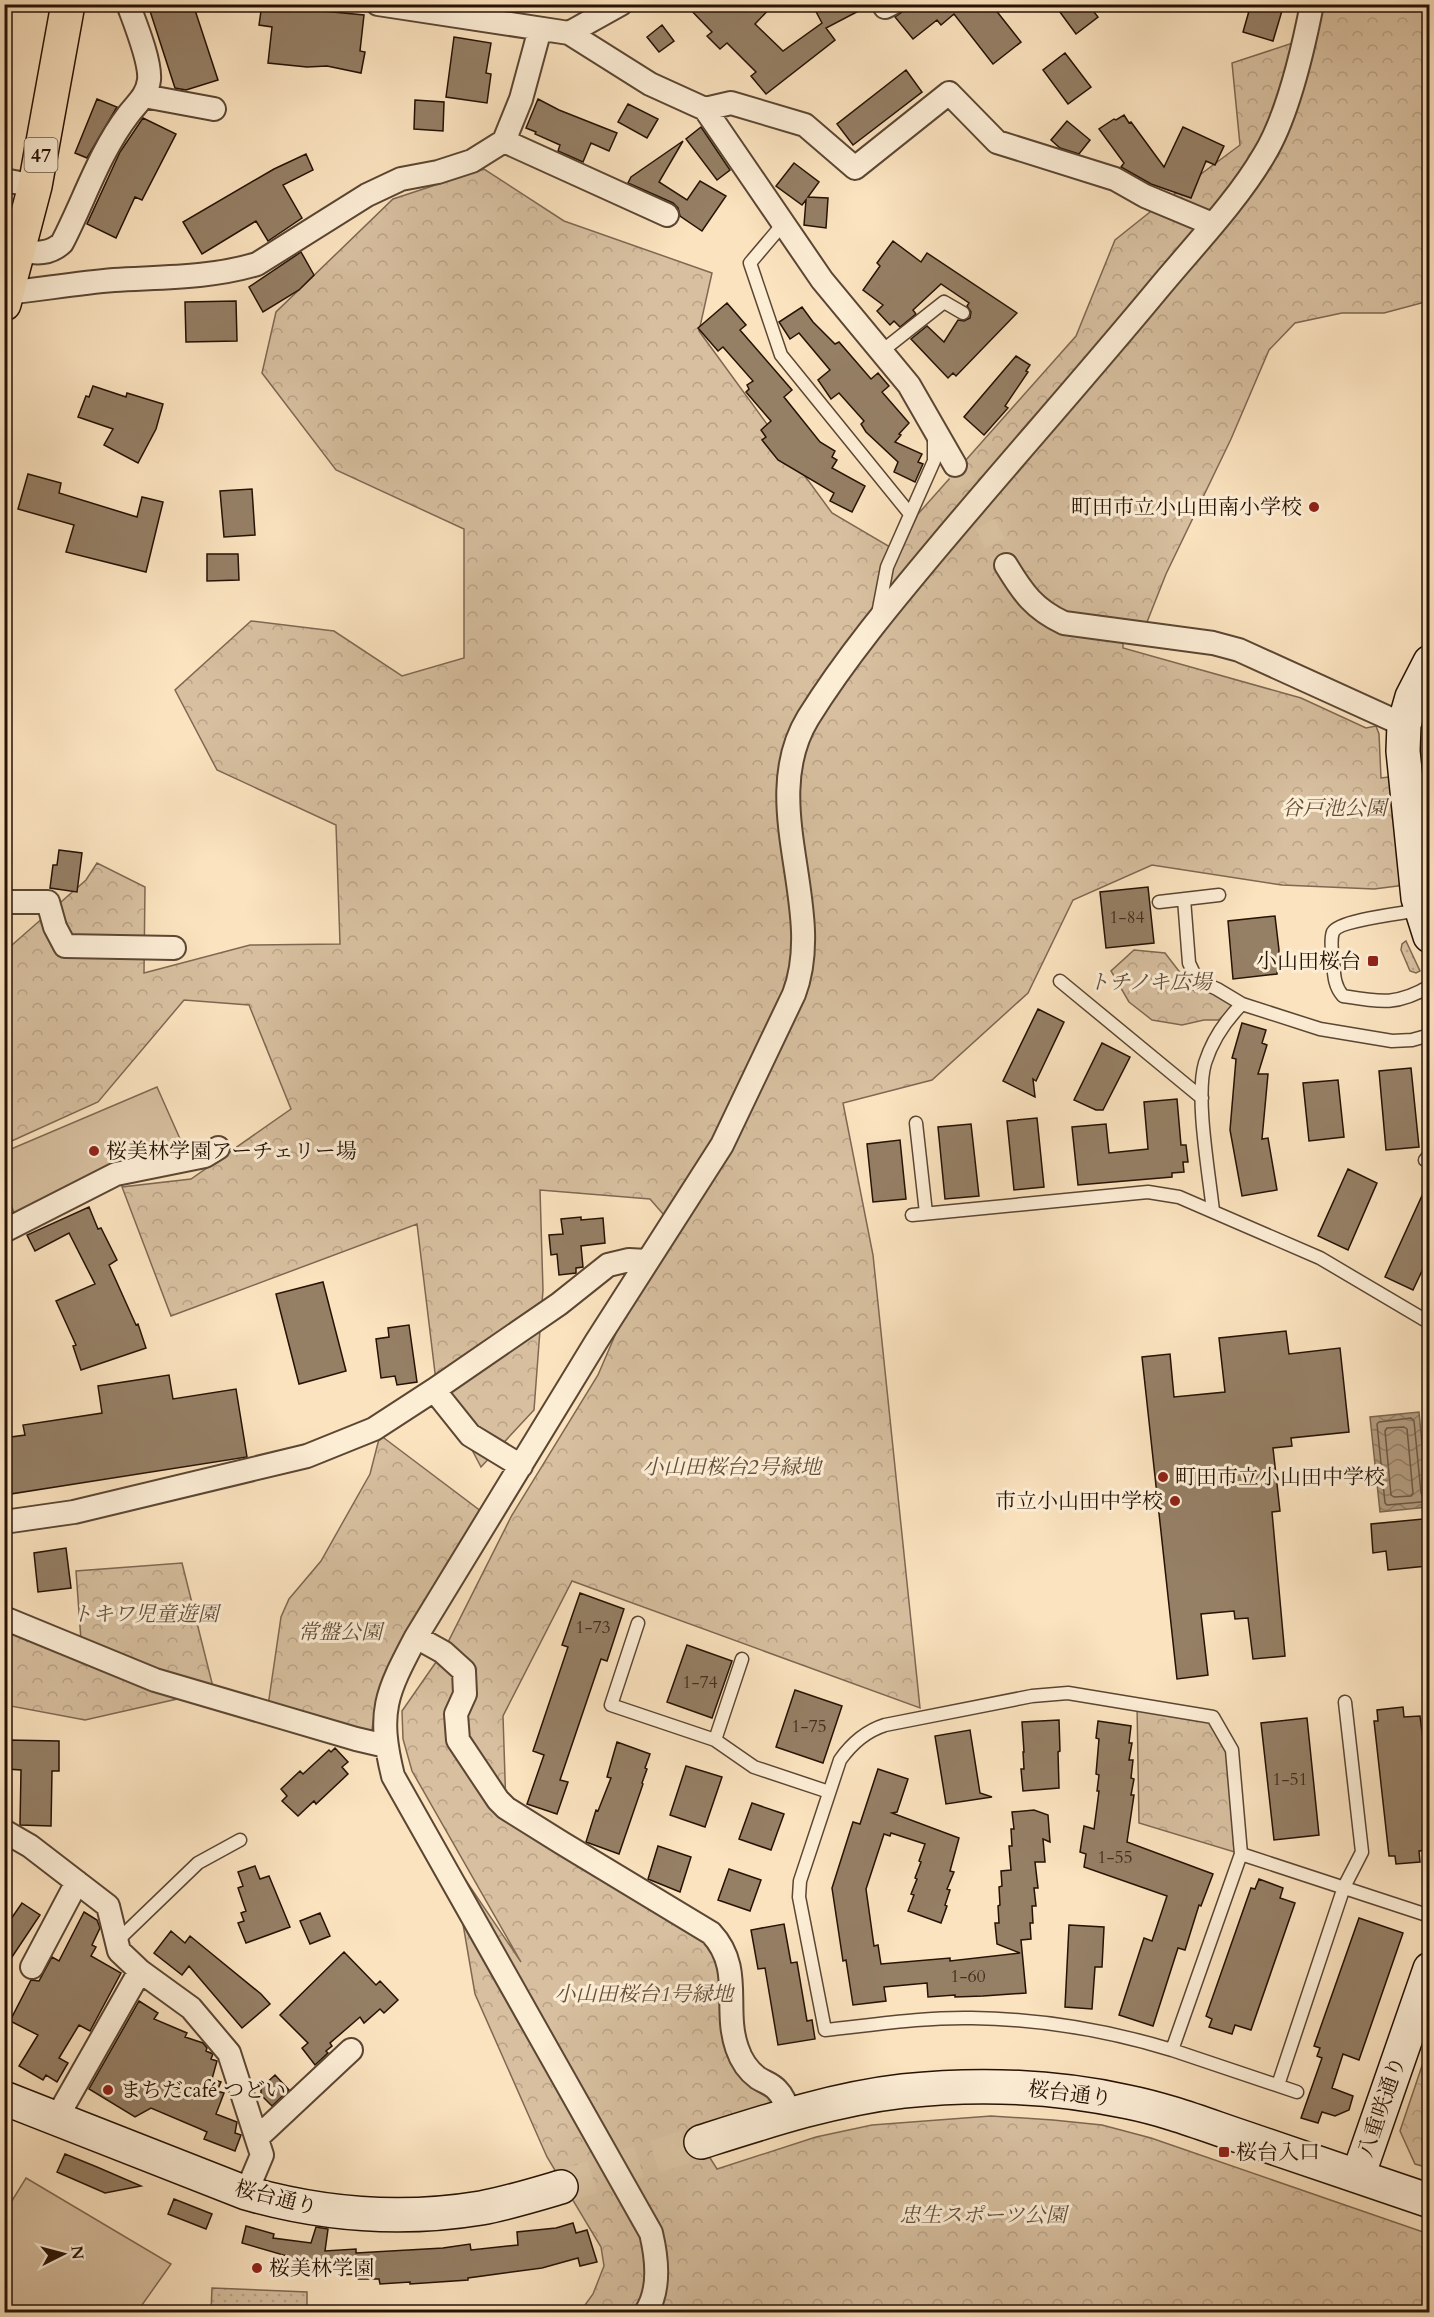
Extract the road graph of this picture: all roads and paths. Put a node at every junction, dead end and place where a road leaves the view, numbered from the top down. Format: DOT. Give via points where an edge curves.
graph roads {
  1 [pos="68,4"];
  2 [pos="128,4"];
  3 [pos="378,4"];
  4 [pos="621,4"];
  5 [pos="1312,4"];
  6 [pos="540,29"];
  7 [pos="569,33"];
  8 [pos="144,96"];
  9 [pos="705,109"];
  10 [pos="214,110"];
  11 [pos="504,141"];
  12 [pos="20,183"];
  13 [pos="667,215"];
  14 [pos="783,224"];
  15 [pos="1212,224"];
  16 [pos="19,251"];
  17 [pos="6,298"];
  18 [pos="963,313"];
  19 [pos="882,351"];
  20 [pos="933,422"];
  21 [pos="956,465"];
  22 [pos="910,514"];
  23 [pos="1006,565"];
  24 [pos="877,622"];
  25 [pos="1430,662"];
  26 [pos="1404,725"];
  27 [pos="1219,895"];
  28 [pos="1184,899"];
  29 [pos="4,902"];
  30 [pos="1159,902"];
  31 [pos="1422,910"];
  32 [pos="174,948"];
  33 [pos="1060,981"];
  34 [pos="1430,986"];
  35 [pos="1242,1004"];
  36 [pos="1430,1035"];
  37 [pos="1202,1098"];
  38 [pos="916,1123"];
  39 [pos="218,1148"];
  40 [pos="1213,1211"];
  41 [pos="926,1213"];
  42 [pos="912,1215"];
  43 [pos="4,1231"];
  44 [pos="647,1261"];
  45 [pos="1430,1323"];
  46 [pos="434,1390"];
  47 [pos="521,1466"];
  48 [pos="4,1522"];
  49 [pos="4,1618"];
  50 [pos="638,1623"];
  51 [pos="416,1637"];
  52 [pos="742,1659"];
  53 [pos="1345,1702"];
  54 [pos="715,1740"];
  55 [pos="386,1746"];
  56 [pos="829,1792"];
  57 [pos="4,1831"];
  58 [pos="240,1840"];
  59 [pos="1241,1854"];
  60 [pos="77,1882"];
  61 [pos="1344,1887"];
  62 [pos="1430,1916"];
  63 [pos="116,1942"];
  64 [pos="32,1967"];
  65 [pos="1430,1969"];
  66 [pos="140,1971"];
  67 [pos="351,2050"];
  68 [pos="1172,2050"];
  69 [pos="1278,2085"];
  70 [pos="1297,2092"];
  71 [pos="4,2098"];
  72 [pos="789,2114"];
  73 [pos="56,2119"];
  74 [pos="257,2138"];
  75 [pos="701,2142"];
  76 [pos="1358,2176"];
  77 [pos="561,2187"];
  78 [pos="246,2193"];
  79 [pos="1430,2201"];
  80 [pos="649,2311"];
  1 -- 12 [label="main road, 47"];
  2 -- 8 [label="street" via="149,79"];
  3 -- 6 [label="street"];
  4 -- 7 [label="street"];
  5 -- 15 [label="street" via="1275,134 1258,164"];
  6 -- 7 [label="street"];
  6 -- 11 [label="street" via="521,99"];
  7 -- 9 [label="street" via="650,84"];
  8 -- 10 [label="street"];
  8 -- 16 [label="street" via="108,145 62,243 54,251 39,254"];
  9 -- 14 [label="street"];
  9 -- 15 [label="street" via="731,103 805,125 855,168 949,93 997,142 1115,179 1144,196"];
  11 -- 13 [label="street"];
  11 -- 17 [label="street" via="472,161 401,179 367,195 257,264 175,278 113,280"];
  12 -- 16 [label="main road, 47"];
  14 -- 19 [label="street" via="822,280"];
  14 -- 22 [label="lane" via="750,263 781,355"];
  15 -- 24 [label="street"];
  16 -- 17 [label="main road, 47"];
  18 -- 19 [label="lane" via="944,302"];
  19 -- 20 [label="street"];
  20 -- 21 [label="street"];
  20 -- 22 [label="lane" via="934,461"];
  22 -- 24 [label="lane" via="887,567"];
  23 -- 26 [label="street" via="1022,593 1044,614 1064,623 1239,650"];
  24 -- 44 [label="street" via="807,720 791,765 788,780 793,857 804,930 800,977 722,1145"];
  25 -- 26 [label="street" via="1412,697"];
  26 -- 31 [label="street" via="1404,775"];
  27 -- 28 [label="lane"];
  28 -- 30 [label="lane"];
  28 -- 35 [label="lane" via="1190,963 1197,980"];
  29 -- 32 [label="street" via="48,902 65,946"];
  31 -- 34 [label="lane" via="1370,919 1333,932 1336,989 1343,996 1387,1003 1413,996"];
  33 -- 37 [label="lane"];
  35 -- 36 [label="lane" via="1320,1029 1392,1041"];
  35 -- 37 [label="lane" via="1226,1020 1205,1063"];
  37 -- 40 [label="lane"];
  38 -- 41 [label="lane"];
  39 -- 43 [label="street" via="205,1156 116,1174"];
  40 -- 41 [label="lane" via="1179,1197 1148,1192"];
  40 -- 45 [label="lane" via="1320,1258"];
  41 -- 42 [label="lane"];
  44 -- 46 [label="street" via="608,1265 559,1304"];
  44 -- 47 [label="street"];
  46 -- 47 [label="street" via="470,1435"];
  46 -- 48 [label="street" via="374,1429 307,1456 74,1512"];
  47 -- 51 [label="street"];
  49 -- 55 [label="street" via="155,1680"];
  50 -- 54 [label="lane" via="610,1705"];
  51 -- 55 [label="street" via="386,1702"];
  51 -- 72 [label="street" via="443,1652 464,1671 465,1694 456,1714 458,1740 498,1800 711,1933 720,1943 730,1966 736,2047 745,2066 783,2097"];
  52 -- 54 [label="lane"];
  53 -- 61 [label="lane" via="1362,1852"];
  54 -- 56 [label="lane" via="754,1767"];
  55 -- 80 [label="street" via="393,1776 651,2233 656,2278"];
  56 -- 59 [label="lane" via="840,1760 874,1728 1032,1696 1068,1693 1212,1718 1232,1750"];
  56 -- 68 [label="lane" via="803,1868 799,1897 825,2030 981,2018 1074,2026"];
  57 -- 60 [label="street"];
  58 -- 63 [label="lane" via="198,1863"];
  59 -- 61 [label="lane"];
  59 -- 68 [label="lane"];
  60 -- 63 [label="street" via="108,1906"];
  60 -- 64 [label="street"];
  61 -- 62 [label="lane"];
  61 -- 69 [label="lane"];
  63 -- 66 [label="street" via="119,1951"];
  65 -- 76 [label="street, 八重咲通り"];
  66 -- 73 [label="street"];
  66 -- 74 [label="street" via="191,2008 229,2053"];
  67 -- 74 [label="street"];
  68 -- 69 [label="lane"];
  69 -- 70 [label="lane"];
  71 -- 73 [label="street, 桜台通り"];
  72 -- 75 [label="street, 桜台通り"];
  72 -- 76 [label="street, 桜台通り" via="870,2096 951,2087 1065,2092 1160,2109"];
  73 -- 78 [label="street, 桜台通り"];
  74 -- 78 [label="street" via="262,2155"];
  76 -- 79 [label="street, 桜台通り"];
  77 -- 78 [label="street, 桜台通り" via="481,2208 399,2215 323,2210"];
}
